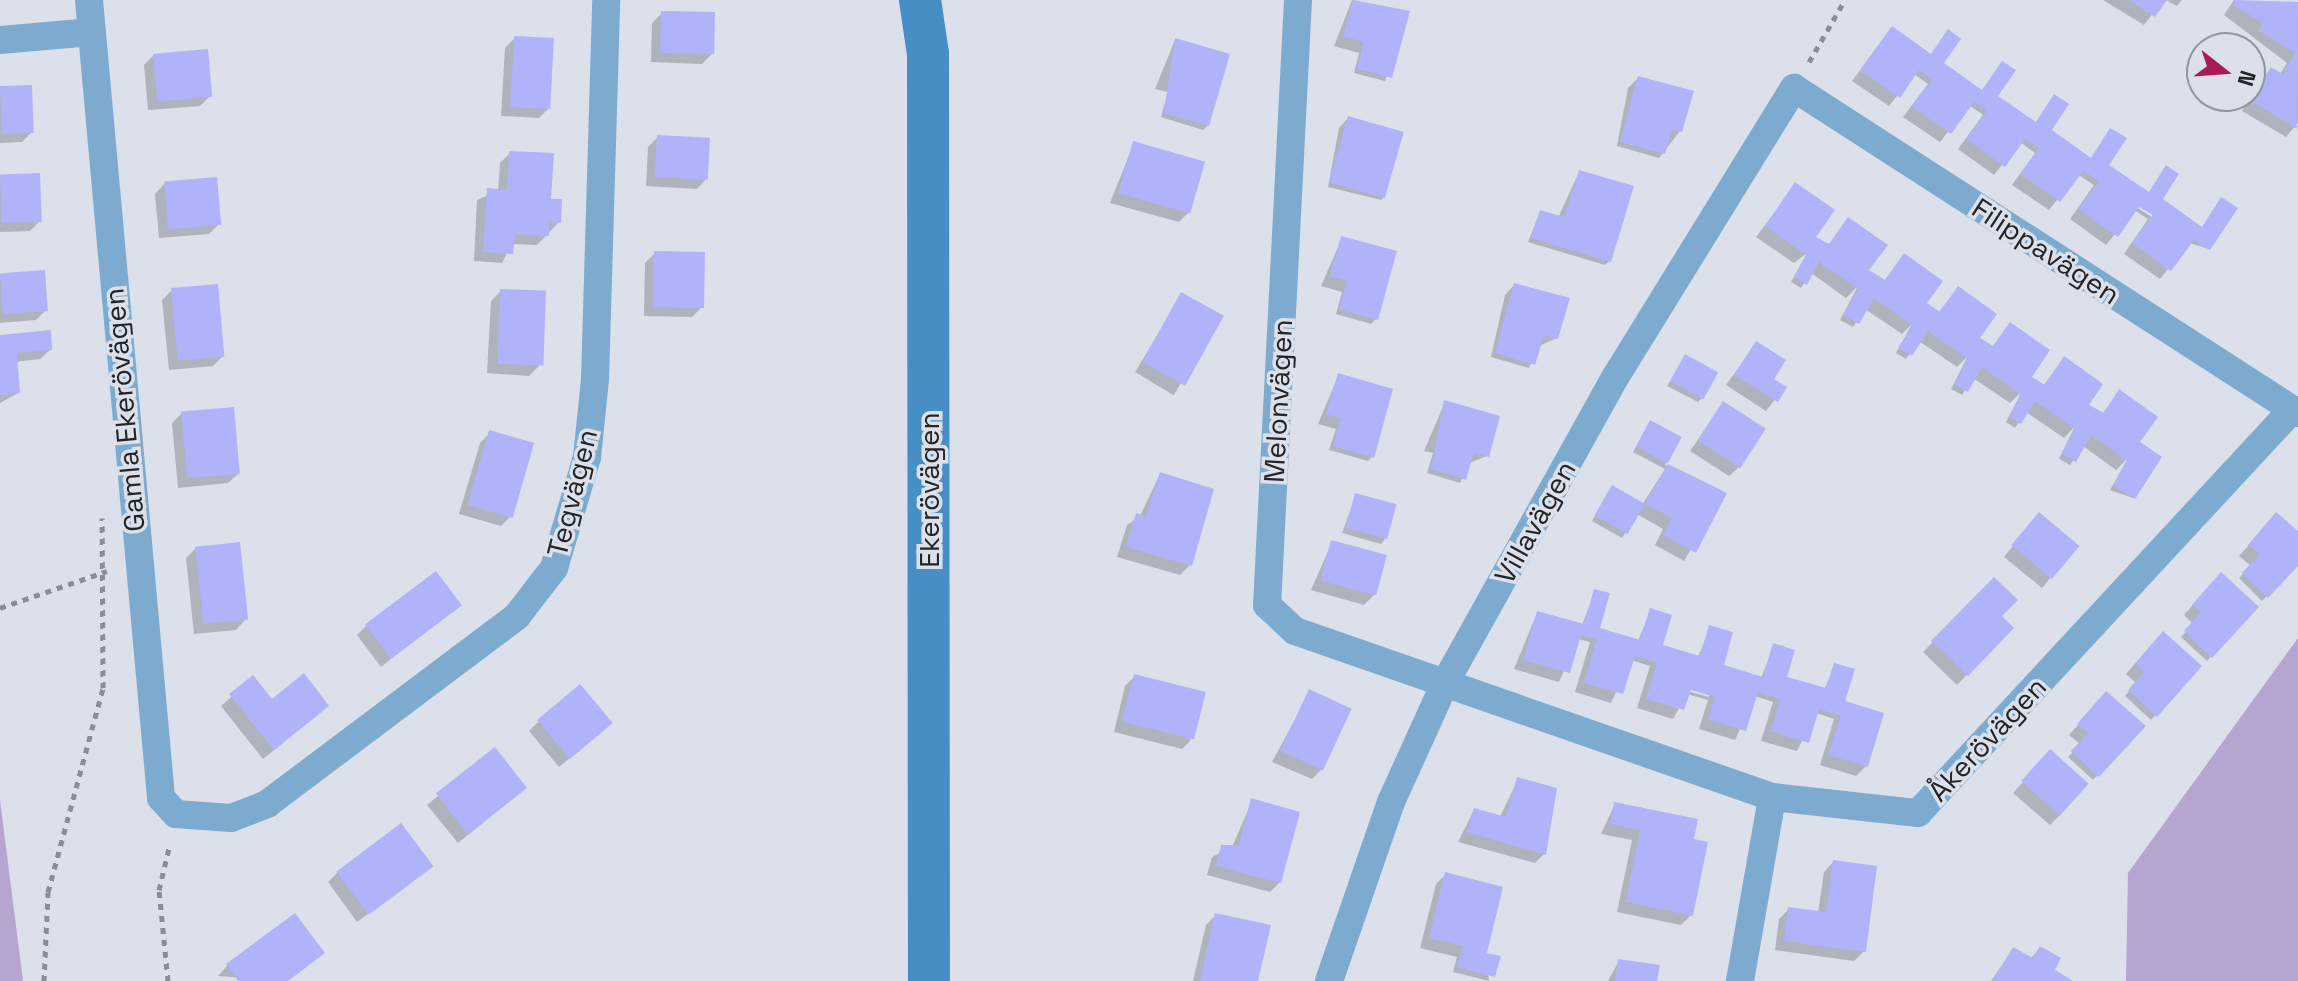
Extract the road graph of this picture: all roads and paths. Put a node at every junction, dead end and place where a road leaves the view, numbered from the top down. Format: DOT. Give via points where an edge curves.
graph roads {
  1 [pos="89,0"];
  2 [pos="606,0"];
  3 [pos="920,0"];
  4 [pos="1298,0"];
  5 [pos="1845,0"];
  6 [pos="92,32"];
  7 [pos="0,40"];
  8 [pos="1794,88"];
  9 [pos="2295,411"];
  10 [pos="105,510"];
  11 [pos="136,555"];
  12 [pos="106,571"];
  13 [pos="0,608"];
  14 [pos="1445,683"];
  15 [pos="1772,797"];
  16 [pos="176,814"];
  17 [pos="44,981"];
  18 [pos="168,981"];
  19 [pos="929,981"];
  20 [pos="1329,981"];
  21 [pos="1740,981"];
  1 -- 6 [label="street, Gamla Ekerövägen"];
  2 -- 16 [label="street, Tegvägen" via="595,379 587,457 554,568 517,616 267,804 231,818"];
  3 -- 19 [label="main road, Ekerövägen" via="928,54"];
  4 -- 14 [label="street, Melonvägen" via="1267,605 1295,631"];
  5 -- 8 [label="path"];
  6 -- 7 [label="street"];
  6 -- 11 [label="street, Gamla Ekerövägen"];
  8 -- 9 [label="street, Filippavägen"];
  8 -- 14 [label="street, Villavägen" via="1616,376"];
  9 -- 15 [label="street, Åkerövägen" via="1918,813"];
  10 -- 12 [label="path"];
  11 -- 12 [label="path"];
  11 -- 16 [label="street, Gamla Ekerövägen" via="161,798"];
  12 -- 13 [label="path"];
  12 -- 17 [label="path" via="103,688 48,892"];
  14 -- 15 [label="street, Åkerövägen"];
  14 -- 20 [label="street, Villavägen" via="1391,802"];
  15 -- 21 [label="street"];
  16 -- 18 [label="path" via="159,890"];
}
